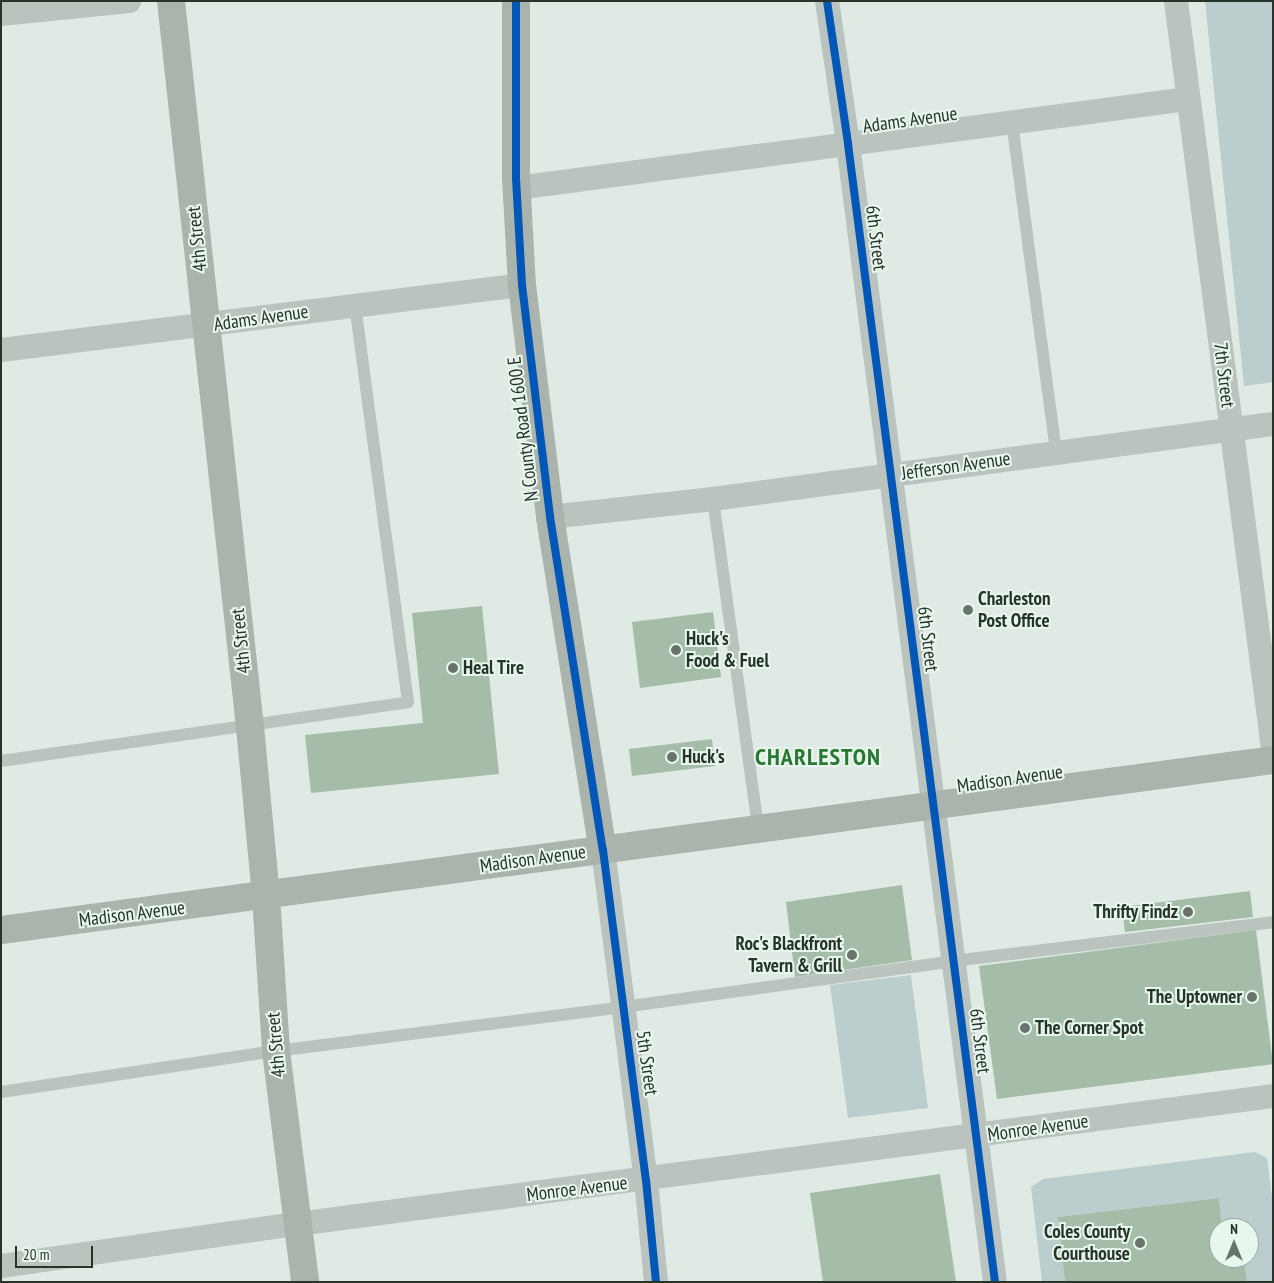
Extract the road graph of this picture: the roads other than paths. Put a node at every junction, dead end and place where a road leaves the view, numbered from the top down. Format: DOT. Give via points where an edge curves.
graph roads {
  1 [pos="129,1"];
  2 [pos="171,1"];
  3 [pos="516,1"];
  4 [pos="827,1"];
  5 [pos="1176,1"];
  6 [pos="1,14"];
  7 [pos="1188,98"];
  8 [pos="1012,122"];
  9 [pos="848,144"];
  10 [pos="517,188"];
  11 [pos="522,285"];
  12 [pos="355,305"];
  13 [pos="206,325"];
  14 [pos="1,350"];
  15 [pos="1273,424"];
  16 [pos="1231,430"];
  17 [pos="1056,453"];
  18 [pos="890,475"];
  19 [pos="713,499"];
  20 [pos="550,517"];
  21 [pos="250,727"];
  22 [pos="1273,749"];
  23 [pos="1273,760"];
  24 [pos="1,761"];
  25 [pos="933,806"];
  26 [pos="758,829"];
  27 [pos="603,850"];
  28 [pos="266,896"];
  29 [pos="1273,922"];
  30 [pos="1,930"];
  31 [pos="953,961"];
  32 [pos="623,1007"];
  33 [pos="276,1051"];
  34 [pos="1,1092"];
  35 [pos="1273,1096"];
  36 [pos="976,1136"];
  37 [pos="646,1180"];
  38 [pos="297,1224"];
  39 [pos="1,1266"];
  40 [pos="305,1282"];
  41 [pos="656,1282"];
  42 [pos="995,1282"];
  1 -- 6 [label="street"];
  2 -- 13 [label="street, 4th Street"];
  3 -- 10 [label="street, N County Road 1600 E"];
  4 -- 9 [label="street, 6th Street"];
  5 -- 7 [label="street, 7th Street"];
  7 -- 8 [label="street, Adams Avenue"];
  7 -- 16 [label="street, 7th Street"];
  8 -- 9 [label="street, Adams Avenue"];
  8 -- 17 [label="lane"];
  9 -- 10 [label="street, Adams Avenue"];
  9 -- 18 [label="street, 6th Street"];
  10 -- 11 [label="street, N County Road 1600 E"];
  11 -- 12 [label="street, Adams Avenue"];
  11 -- 20 [label="street, N County Road 1600 E"];
  12 -- 13 [label="street, Adams Avenue"];
  12 -- 21 [label="lane" via="408,702"];
  13 -- 14 [label="street, Adams Avenue"];
  13 -- 21 [label="street, 4th Street"];
  15 -- 16 [label="street, Jefferson Avenue"];
  16 -- 17 [label="street, Jefferson Avenue"];
  16 -- 22 [label="street, 7th Street"];
  17 -- 18 [label="street, Jefferson Avenue"];
  18 -- 19 [label="street, Jefferson Avenue"];
  18 -- 25 [label="street, 6th Street"];
  19 -- 20 [label="street, Jefferson Avenue"];
  19 -- 26 [label="lane"];
  20 -- 27 [label="street, N County Road 1600 E"];
  21 -- 24 [label="lane"];
  21 -- 28 [label="street, 4th Street"];
  23 -- 25 [label="street, Madison Avenue"];
  25 -- 26 [label="street, Madison Avenue"];
  25 -- 31 [label="street, 6th Street"];
  26 -- 27 [label="street, Madison Avenue"];
  27 -- 28 [label="street, Madison Avenue"];
  27 -- 32 [label="street, 5th Street"];
  28 -- 30 [label="street, Madison Avenue"];
  28 -- 33 [label="street, 4th Street"];
  29 -- 31 [label="lane"];
  31 -- 32 [label="lane"];
  31 -- 36 [label="street, 6th Street"];
  32 -- 33 [label="lane"];
  32 -- 37 [label="street, 5th Street"];
  33 -- 34 [label="lane"];
  33 -- 38 [label="street, 4th Street"];
  35 -- 36 [label="street, Monroe Avenue"];
  36 -- 37 [label="street, Monroe Avenue"];
  36 -- 42 [label="street, 6th Street"];
  37 -- 38 [label="street, Monroe Avenue"];
  37 -- 41 [label="street, 5th Street"];
  38 -- 39 [label="street, Monroe Avenue"];
  38 -- 40 [label="street, 4th Street"];
}
